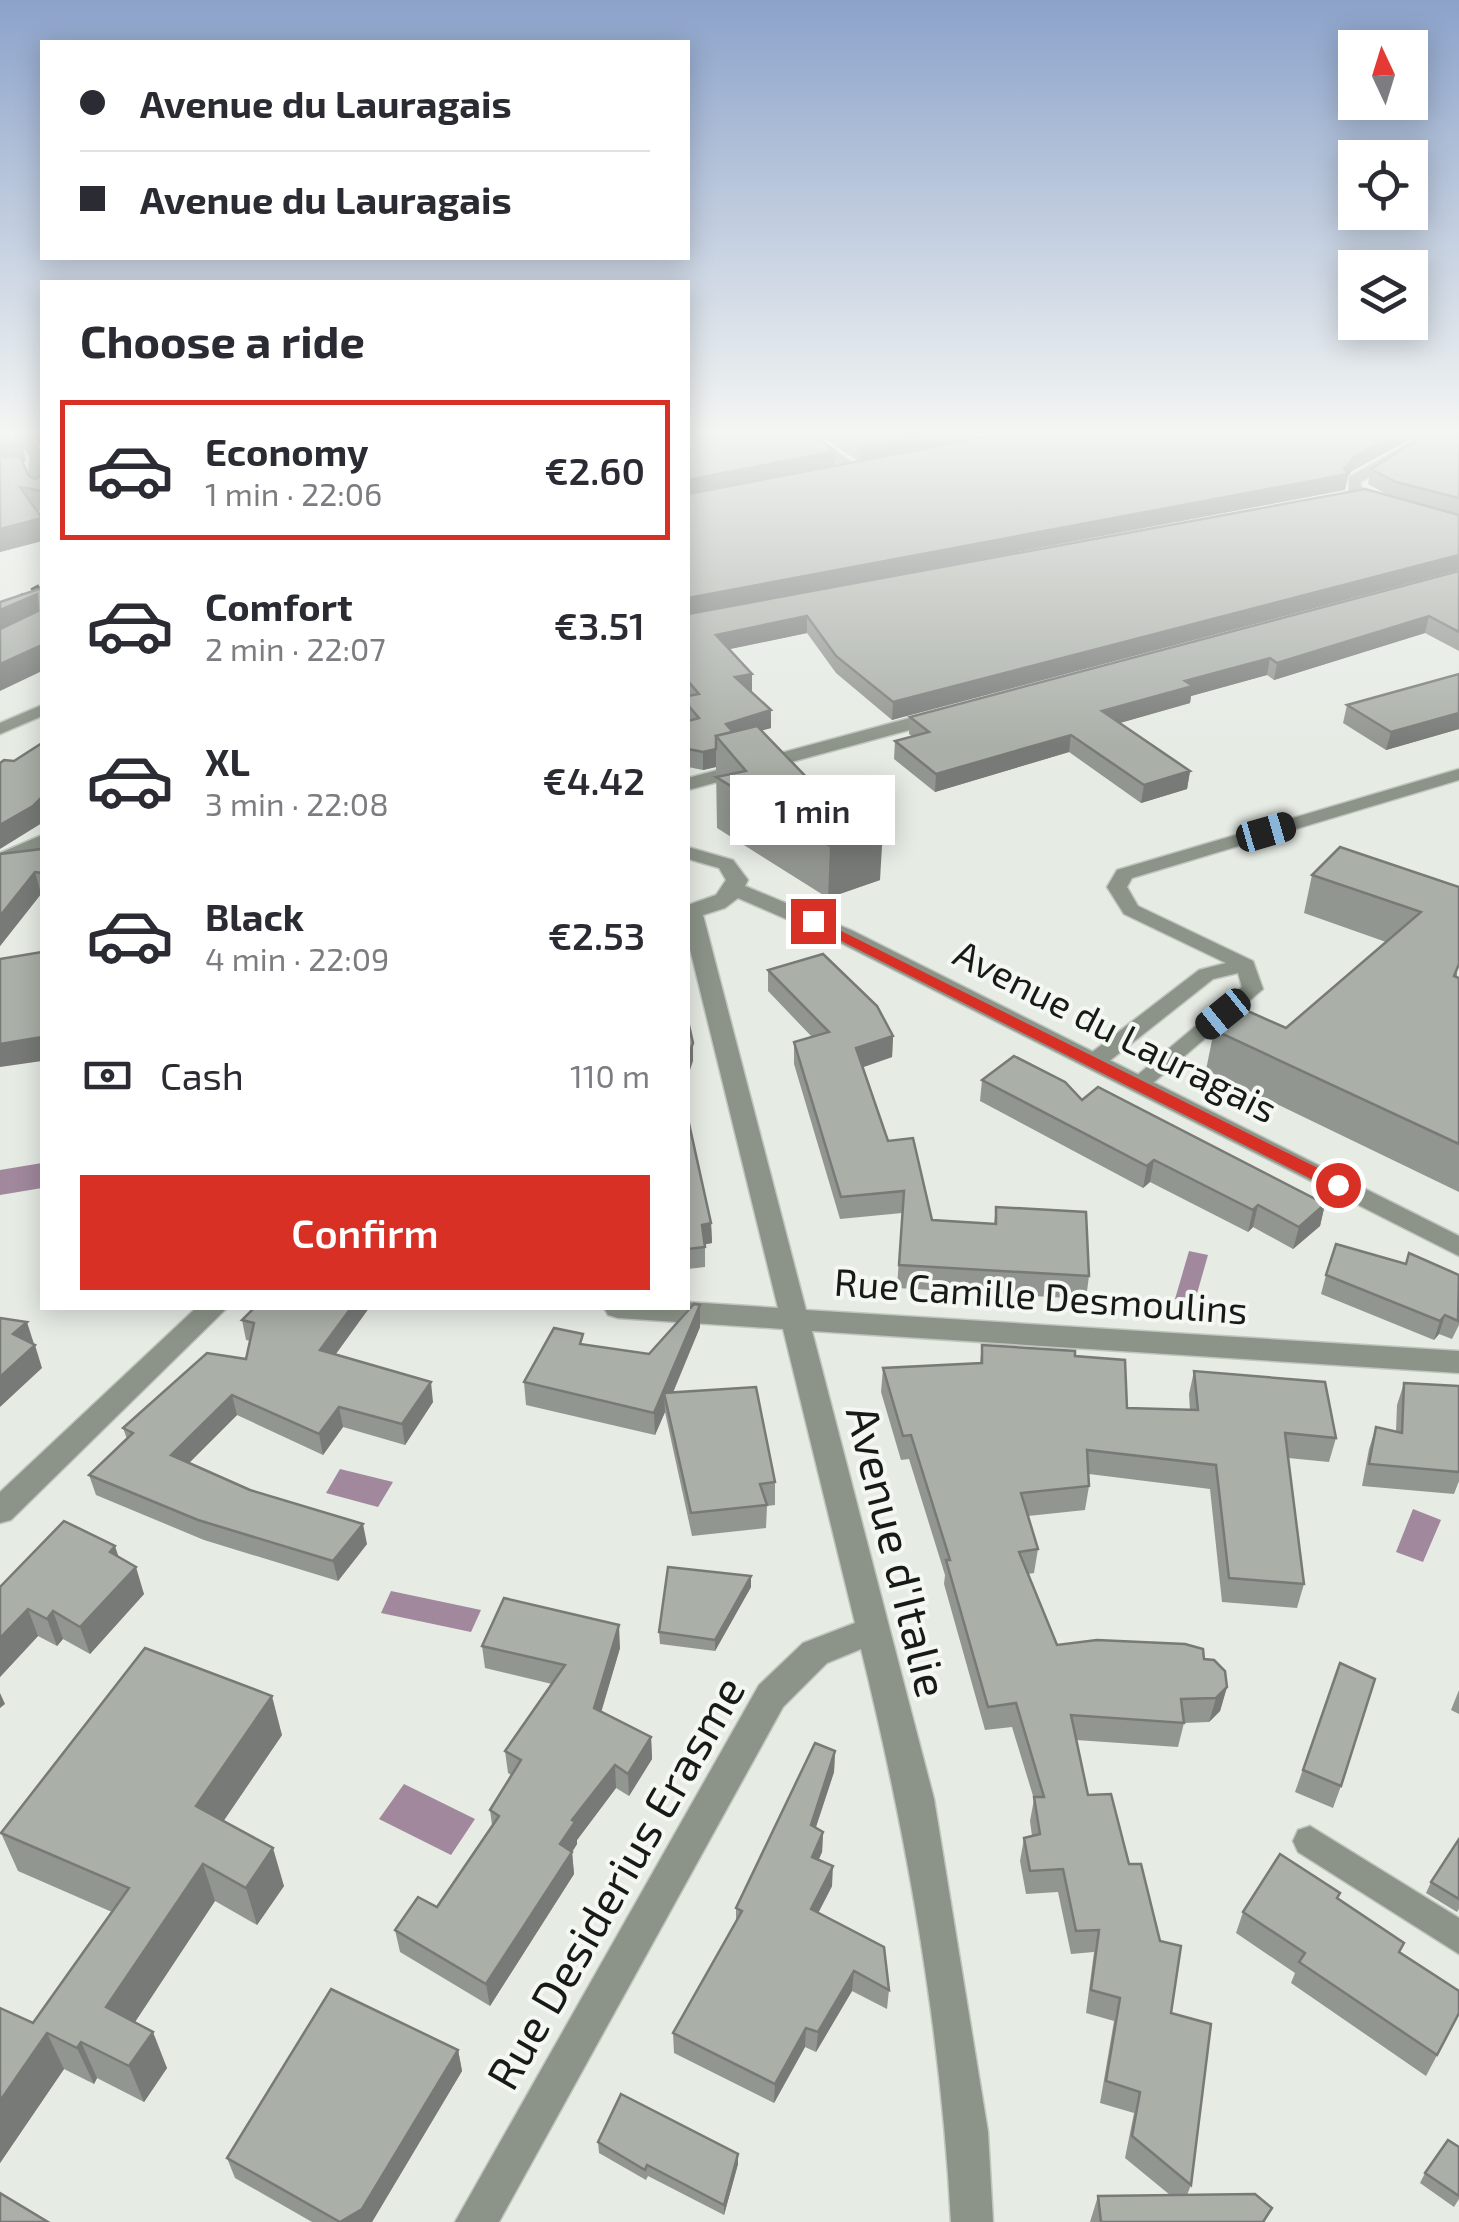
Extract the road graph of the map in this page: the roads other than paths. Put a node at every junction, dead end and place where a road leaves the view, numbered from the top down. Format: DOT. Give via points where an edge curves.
graph roads {
  1 [pos="968,708"];
  2 [pos="40,711"];
  3 [pos="0,729"];
  4 [pos="1459,774"];
  5 [pos="690,783"];
  6 [pos="40,842"];
  7 [pos="692,849"];
  8 [pos="0,861"];
  9 [pos="735,889"];
  10 [pos="690,910"];
  11 [pos="690,914"];
  12 [pos="1246,965"];
  13 [pos="1095,1061"];
  14 [pos="1140,1083"];
  15 [pos="1459,1247"];
  16 [pos="211,1310"];
  17 [pos="650,1310"];
  18 [pos="794,1319"];
  19 [pos="1459,1362"];
  20 [pos="0,1511"];
  21 [pos="874,1632"];
  22 [pos="1310,1841"];
  23 [pos="1459,1937"];
  24 [pos="476,2222"];
  25 [pos="972,2222"];
  1 -- 5 [label="street"];
  2 -- 3 [label="lane"];
  4 -- 12 [label="lane" via="1124,874 1117,888 1131,910"];
  6 -- 8 [label="street"];
  7 -- 9 [label="street" via="734,872"];
  9 -- 10 [label="street" via="719,903"];
  9 -- 13 [label="street, Avenue du Lauragais" via="845,936"];
  11 -- 18 [label="street, Avenue d'Italie"];
  12 -- 13 [label="lane" via="1206,974"];
  12 -- 14 [label="lane" via="1252,990"];
  13 -- 14 [label="street, Avenue du Lauragais"];
  14 -- 15 [label="street, Avenue du Lauragais"];
  16 -- 20 [label="street"];
  17 -- 18 [label="street, Rue Camille Desmoulins"];
  18 -- 19 [label="street, Rue Camille Desmoulins"];
  18 -- 21 [label="street, Avenue d'Italie"];
  21 -- 24 [label="street, Rue Desiderius Erasme" via="803,1658 771,1696"];
  21 -- 25 [label="street, Avenue d'Italie" via="916,1799 967,2132"];
  22 -- 23 [label="lane"];
}
